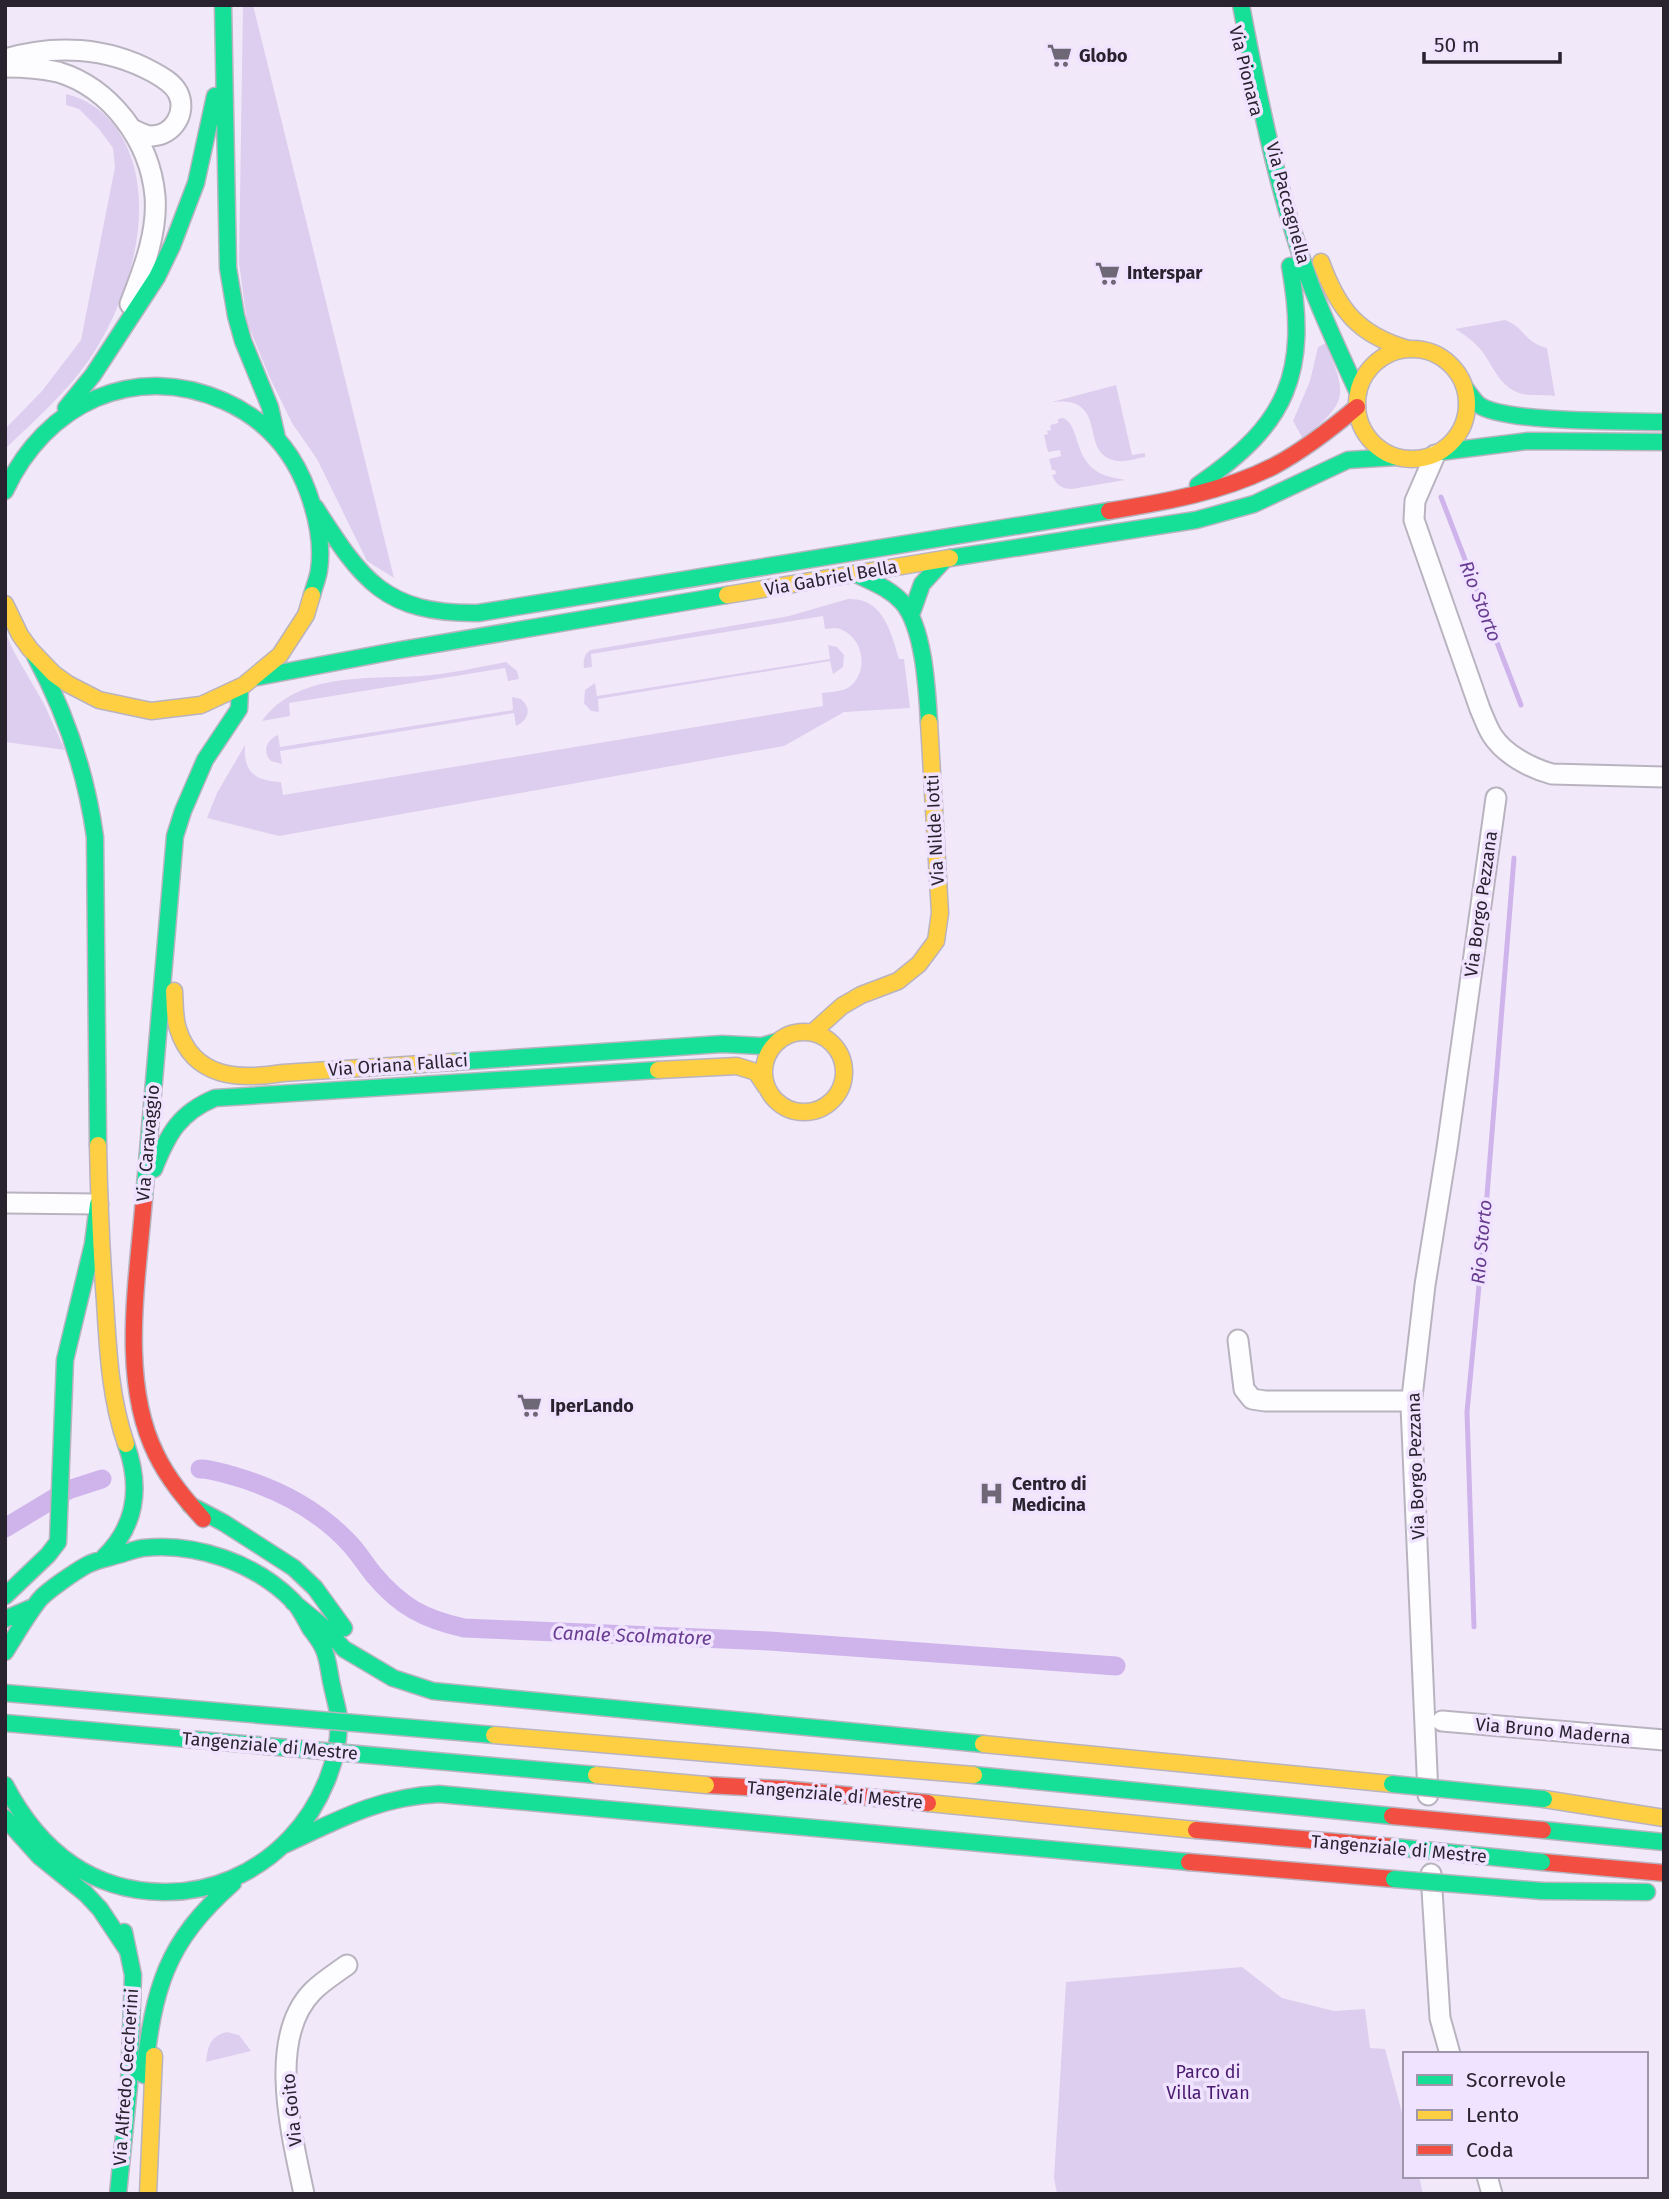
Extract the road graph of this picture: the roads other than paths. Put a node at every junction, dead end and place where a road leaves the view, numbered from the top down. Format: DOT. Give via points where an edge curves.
graph roads {
  1 [pos="1229,5"];
  2 [pos="1241,5"];
  3 [pos="1253,5"];
  4 [pos="223,6"];
  5 [pos="223,43"];
  6 [pos="5,60"];
  7 [pos="5,67"];
  8 [pos="132,129"];
  9 [pos="1281,184"];
  10 [pos="1301,201"];
  11 [pos="1317,248"];
  12 [pos="115,341"];
  13 [pos="1408,349"];
  14 [pos="1465,388"];
  15 [pos="1357,400"];
  16 [pos="54,422"];
  17 [pos="1664,422"];
  18 [pos="277,438"];
  19 [pos="1664,442"];
  20 [pos="27,450"];
  21 [pos="1438,454"];
  22 [pos="1396,457"];
  23 [pos="5,463"];
  24 [pos="5,492"];
  25 [pos="1174,499"];
  26 [pos="315,507"];
  27 [pos="945,559"];
  28 [pos="856,574"];
  29 [pos="5,604"];
  30 [pos="911,615"];
  31 [pos="35,656"];
  32 [pos="258,677"];
  33 [pos="240,690"];
  34 [pos="1664,777"];
  35 [pos="1496,798"];
  36 [pos="170,890"];
  37 [pos="851,1000"];
  38 [pos="813,1032"];
  39 [pos="779,1041"];
  40 [pos="841,1055"];
  41 [pos="766,1087"];
  42 [pos="144,1193"];
  43 [pos="5,1203"];
  44 [pos="98,1204"];
  45 [pos="1238,1340"];
  46 [pos="1412,1401"];
  47 [pos="190,1506"];
  48 [pos="104,1557"];
  49 [pos="256,1572"];
  50 [pos="5,1596"];
  51 [pos="293,1602"];
  52 [pos="33,1607"];
  53 [pos="5,1619"];
  54 [pos="5,1653"];
  55 [pos="377,1668"];
  56 [pos="5,1693"];
  57 [pos="1442,1721"];
  58 [pos="5,1723"];
  59 [pos="1664,1741"];
  60 [pos="5,1785"];
  61 [pos="5,1799"];
  62 [pos="12,1815"];
  63 [pos="1664,1818"];
  64 [pos="1664,1842"];
  65 [pos="284,1845"];
  66 [pos="64,1859"];
  67 [pos="249,1871"];
  68 [pos="1664,1873"];
  69 [pos="1664,1894"];
  70 [pos="128,1951"];
  71 [pos="347,1965"];
  72 [pos="153,2012"];
  73 [pos="131,2015"];
  74 [pos="1449,2052"];
  75 [pos="103,2194"];
  76 [pos="118,2194"];
  77 [pos="133,2194"];
  78 [pos="148,2194"];
  79 [pos="304,2194"];
  1 -- 9 [label="street, Via Pionara" via="1265,150"];
  2 -- 9 [label="main road, Via Paccagnella"];
  3 -- 10 [label="main road, Via Paccagnella" via="1285,152"];
  4 -- 5 [label="main road"];
  5 -- 12 [label="main road" via="206,143 185,215 157,276"];
  5 -- 18 [label="main road" via="228,268 243,341 270,407"];
  6 -- 8 [label="street" via="35,52 76,50 120,57 144,67 177,92 180,114 167,133 147,136"];
  7 -- 8 [label="street" via="49,70 83,83 118,110"];
  8 -- 12 [label="street" via="155,196 152,236"];
  9 -- 15 [label="main road, Via Paccagnella" via="1313,291"];
  9 -- 25 [label="main road, Via Gabriel Bella" via="1278,220 1296,292 1299,338 1291,377 1262,434 1217,473"];
  11 -- 13 [label="main road, Via Paccagnella" via="1333,292 1349,317 1367,333"];
  12 -- 16 [label="main road"];
  13 -- 14 [label="main road" via="1444,359"];
  13 -- 15 [label="main road" via="1382,358 1371,368"];
  14 -- 17 [label="main road" via="1478,404 1516,416"];
  14 -- 21 [label="main road" via="1465,419 1456,438"];
  15 -- 22 [label="main road" via="1365,433"];
  15 -- 25 [label="main road, Via Gabriel Bella" via="1319,439 1262,471"];
  16 -- 18 [label="main road" via="107,393 137,386 168,386 199,390 228,401"];
  16 -- 20 [label="main road"];
  18 -- 26 [label="main road" via="293,458"];
  19 -- 21 [label="main road" via="1528,441"];
  20 -- 23 [label="street"];
  20 -- 24 [label="main road"];
  21 -- 22 [label="main road" via="1416,460"];
  21 -- 34 [label="street" via="1415,500 1414,520 1493,737 1522,762 1552,774"];
  22 -- 27 [label="main road, Via Gabriel Bella" via="1348,460 1254,504 1196,520"];
  25 -- 26 [label="main road, Via Gabriel Bella" via="478,613 428,609 368,580"];
  26 -- 32 [label="main road" via="320,554 312,600 291,642"];
  27 -- 28 [label="main road, Via Gabriel Bella"];
  27 -- 30 [label="main road" via="925,576"];
  28 -- 30 [label="main road, Via Nilde Iotti" via="886,588"];
  28 -- 32 [label="main road, Via Gabriel Bella"];
  29 -- 31 [label="main road"];
  30 -- 37 [label="main road, Via Nilde Iotti" via="928,696 940,913 936,941 919,964 898,981"];
  31 -- 33 [label="main road" via="74,688 119,707 156,711 194,708"];
  31 -- 44 [label="main road" via="61,705 92,806"];
  32 -- 33 [label="main road"];
  33 -- 36 [label="main road, Via Caravaggio" via="239,709 205,760 183,811 175,835"];
  35 -- 46 [label="street, Via Borgo Pezzana"];
  36 -- 39 [label="main road, Via Oriana Fallaci" via="176,1022 198,1060 224,1075 252,1078 722,1044 762,1046"];
  36 -- 42 [label="main road, Via Caravaggio"];
  37 -- 38 [label="main road, Via Nilde Iotti"];
  37 -- 40 [label="main road" via="839,1031"];
  38 -- 39 [label="main road"];
  38 -- 40 [label="main road" via="834,1044"];
  39 -- 41 [label="main road" via="765,1062"];
  40 -- 41 [label="main road" via="845,1078 834,1100 824,1108 800,1113 787,1109"];
  41 -- 42 [label="main road, Via Oriana Fallaci" via="755,1070 730,1065 215,1098 191,1109 171,1130"];
  42 -- 47 [label="main road, Via Caravaggio" via="134,1321 138,1400 159,1463"];
  43 -- 44 [label="street"];
  44 -- 48 [label="main road" via="116,1410 136,1478 128,1523 119,1543"];
  44 -- 50 [label="main road" via="65,1360 58,1542"];
  45 -- 46 [label="street" via="1244,1389 1252,1399"];
  46 -- 74 [label="street, Via Borgo Pezzana" via="1433,1910 1440,2018"];
  47 -- 49 [label="main road, Via Caravaggio"];
  47 -- 55 [label="main road" via="294,1568"];
  48 -- 49 [label="main road" via="142,1547 182,1546 220,1555"];
  48 -- 52 [label="main road" via="68,1575"];
  49 -- 51 [label="main road"];
  51 -- 55 [label="main road" via="344,1648"];
  51 -- 65 [label="main road" via="318,1638 329,1664 336,1692 337,1735 323,1790"];
  52 -- 53 [label="main road"];
  52 -- 54 [label="main road"];
  55 -- 63 [label="main road, bridge" via="433,1691 1544,1799"];
  56 -- 64 [label="main road, Tangenziale di Mestre, bridge" via="787,1758"];
  57 -- 59 [label="street, Via Bruno Maderna"];
  58 -- 68 [label="main road, Tangenziale di Mestre, bridge" via="783,1789"];
  60 -- 62 [label="main road"];
  61 -- 62 [label="main road"];
  62 -- 66 [label="main road"];
  62 -- 70 [label="main road" via="39,1856 86,1894"];
  65 -- 67 [label="main road"];
  65 -- 69 [label="main road, bridge" via="380,1801 439,1794 1394,1880"];
  66 -- 67 [label="main road" via="97,1878 148,1892 200,1889"];
  66 -- 70 [label="main road, Via Alfredo Ceccherini" via="111,1905"];
  67 -- 72 [label="main road, Via Alfredo Ceccherini" via="222,1892 183,1935 161,1976"];
  70 -- 73 [label="main road, Via Alfredo Ceccherini" via="133,1975"];
  71 -- 79 [label="street, Via Goito" via="312,1992 290,2033 285,2084"];
  72 -- 77 [label="main road, Via Alfredo Ceccherini"];
  72 -- 78 [label="main road"];
  73 -- 75 [label="main road"];
  73 -- 76 [label="main road, Via Alfredo Ceccherini"];
}
